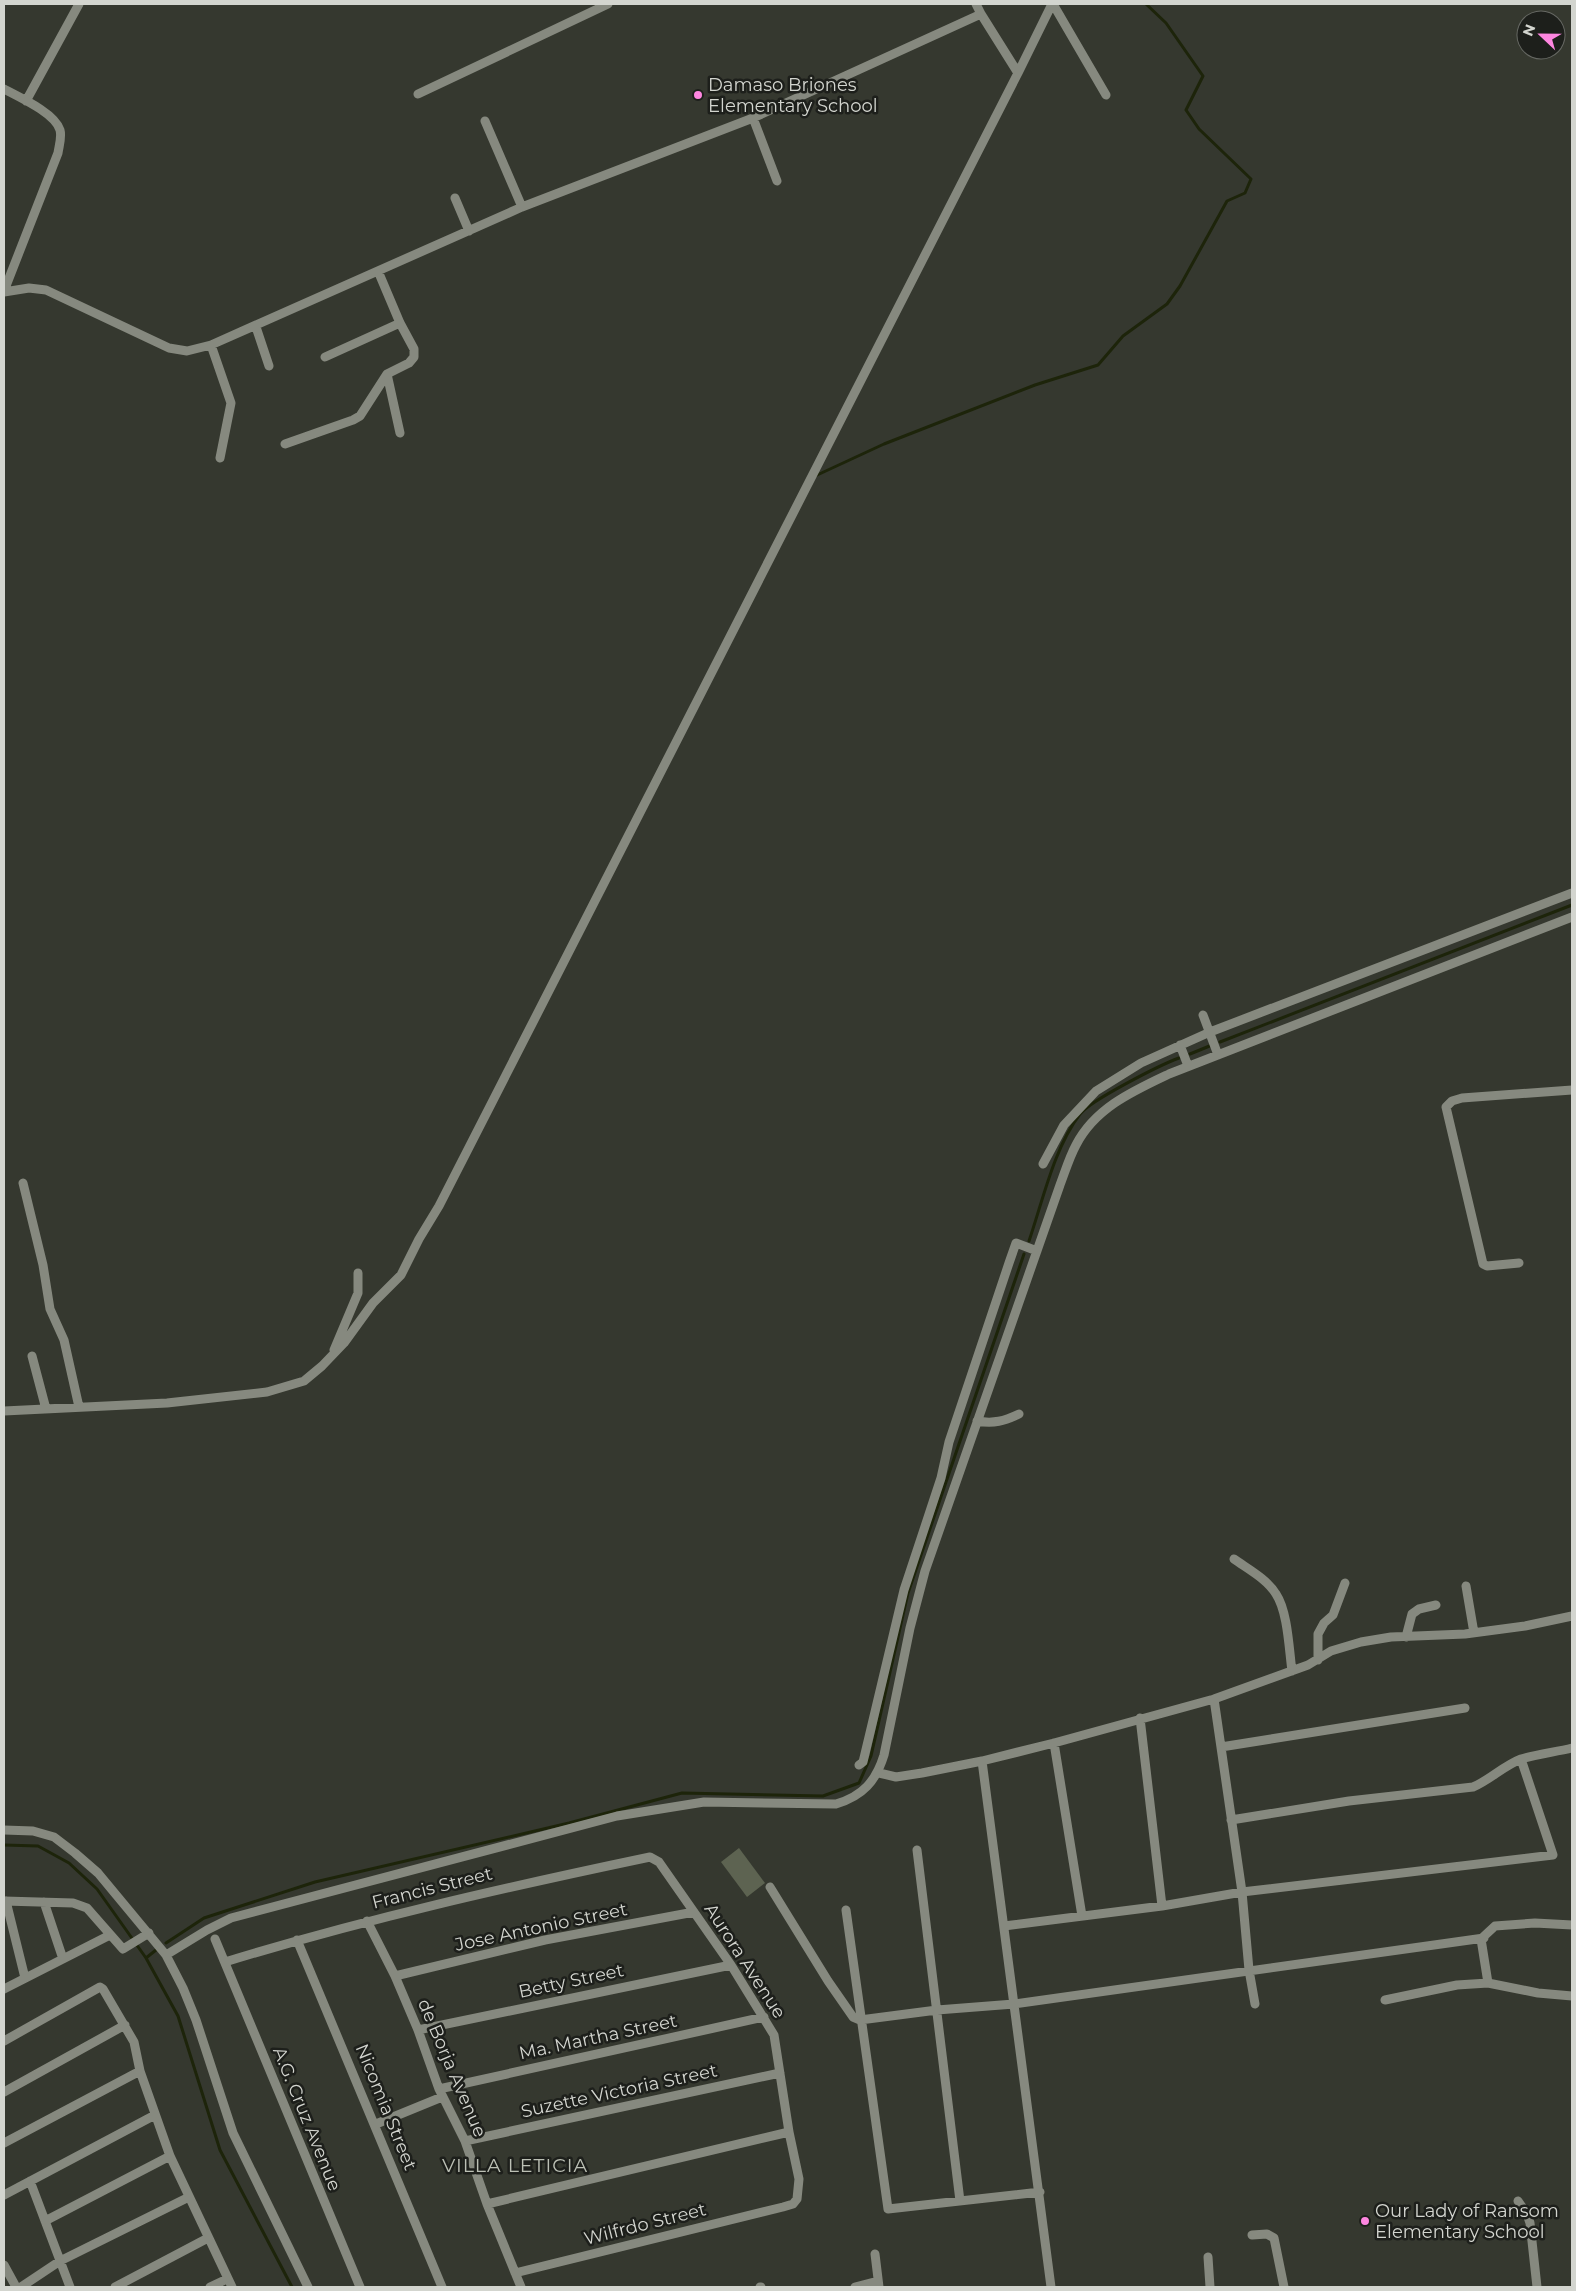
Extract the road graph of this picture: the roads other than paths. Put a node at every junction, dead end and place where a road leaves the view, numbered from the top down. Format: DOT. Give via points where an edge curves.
graph roads {
  1 [pos="79,4"];
  2 [pos="608,4"];
  3 [pos="976,4"];
  4 [pos="1053,4"];
  5 [pos="981,14"];
  6 [pos="1018,73"];
  7 [pos="4,89"];
  8 [pos="418,94"];
  9 [pos="1106,95"];
  10 [pos="26,101"];
  11 [pos="753,118"];
  12 [pos="485,121"];
  13 [pos="777,181"];
  14 [pos="455,198"];
  15 [pos="522,207"];
  16 [pos="470,231"];
  17 [pos="4,262"];
  18 [pos="13,267"];
  19 [pos="378,271"];
  20 [pos="4,292"];
  21 [pos="400,322"];
  22 [pos="256,327"];
  23 [pos="212,345"];
  24 [pos="325,357"];
  25 [pos="270,366"];
  26 [pos="387,374"];
  27 [pos="400,433"];
  28 [pos="286,444"];
  29 [pos="220,458"];
  30 [pos="1572,893"];
  31 [pos="1572,917"];
  32 [pos="1203,1015"];
  33 [pos="1210,1032"];
  34 [pos="1180,1045"];
  35 [pos="1218,1055"];
  36 [pos="1188,1066"];
  37 [pos="1572,1090"];
  38 [pos="1043,1164"];
  39 [pos="23,1183"];
  40 [pos="1037,1251"];
  41 [pos="1519,1263"];
  42 [pos="358,1273"];
  43 [pos="333,1355"];
  44 [pos="32,1356"];
  45 [pos="79,1407"];
  46 [pos="46,1409"];
  47 [pos="4,1411"];
  48 [pos="1018,1414"];
  49 [pos="977,1421"];
  50 [pos="1234,1559"];
  51 [pos="1345,1584"];
  52 [pos="1466,1586"];
  53 [pos="1436,1605"];
  54 [pos="1572,1616"];
  55 [pos="1474,1633"];
  56 [pos="1406,1637"];
  57 [pos="1318,1660"];
  58 [pos="1292,1671"];
  59 [pos="1214,1699"];
  60 [pos="1465,1708"];
  61 [pos="1140,1718"];
  62 [pos="1054,1743"];
  63 [pos="1220,1747"];
  64 [pos="1572,1748"];
  65 [pos="1521,1760"];
  66 [pos="982,1761"];
  67 [pos="859,1765"];
  68 [pos="879,1773"];
  69 [pos="1231,1820"];
  70 [pos="4,1830"];
  71 [pos="917,1850"];
  72 [pos="650,1857"];
  73 [pos="770,1887"];
  74 [pos="1242,1892"];
  75 [pos="5,1901"];
  76 [pos="44,1902"];
  77 [pos="1162,1906"];
  78 [pos="846,1910"];
  79 [pos="694,1912"];
  80 [pos="1082,1916"];
  81 [pos="367,1921"];
  82 [pos="1572,1925"];
  83 [pos="1004,1926"];
  84 [pos="110,1934"];
  85 [pos="146,1936"];
  86 [pos="215,1939"];
  87 [pos="1482,1939"];
  88 [pos="297,1940"];
  89 [pos="166,1955"];
  90 [pos="63,1959"];
  91 [pos="225,1962"];
  92 [pos="731,1965"];
  93 [pos="1249,1970"];
  94 [pos="395,1976"];
  95 [pos="25,1978"];
  96 [pos="1488,1983"];
  97 [pos="4,1989"];
  98 [pos="1572,1996"];
  99 [pos="1385,2000"];
  100 [pos="1014,2004"];
  101 [pos="1255,2004"];
  102 [pos="937,2010"];
  103 [pos="764,2017"];
  104 [pos="860,2020"];
  105 [pos="124,2025"];
  106 [pos="418,2030"];
  107 [pos="4,2041"];
  108 [pos="140,2071"];
  109 [pos="780,2073"];
  110 [pos="4,2092"];
  111 [pos="441,2093"];
  112 [pos="155,2115"];
  113 [pos="376,2124"];
  114 [pos="789,2132"];
  115 [pos="465,2141"];
  116 [pos="4,2143"];
  117 [pos="170,2156"];
  118 [pos="30,2181"];
  119 [pos="1040,2192"];
  120 [pos="4,2195"];
  121 [pos="189,2197"];
  122 [pos="960,2201"];
  123 [pos="1518,2201"];
  124 [pos="487,2204"];
  125 [pos="784,2207"];
  126 [pos="45,2221"];
  127 [pos="1252,2235"];
  128 [pos="208,2238"];
  129 [pos="875,2254"];
  130 [pos="1208,2257"];
  131 [pos="60,2260"];
  132 [pos="4,2265"];
  133 [pos="515,2273"];
  134 [pos="229,2283"];
  135 [pos="879,2284"];
  136 [pos="16,2287"];
  137 [pos="21,2287"];
  138 [pos="70,2287"];
  139 [pos="114,2287"];
  140 [pos="210,2287"];
  141 [pos="308,2287"];
  142 [pos="360,2287"];
  143 [pos="442,2287"];
  144 [pos="521,2287"];
  145 [pos="855,2287"];
  146 [pos="1051,2287"];
  147 [pos="1210,2287"];
  148 [pos="1284,2287"];
  149 [pos="1537,2287"];
  1 -- 10 [label="street"];
  2 -- 8 [label="street"];
  3 -- 5 [label="street"];
  4 -- 6 [label="street"];
  4 -- 9 [label="street"];
  5 -- 6 [label="street"];
  5 -- 11 [label="street"];
  6 -- 43 [label="street" via="439,1206 401,1275 373,1303"];
  7 -- 10 [label="street"];
  10 -- 18 [label="street" via="57,124 60,138 58,153"];
  11 -- 13 [label="street"];
  11 -- 15 [label="street"];
  12 -- 15 [label="street"];
  14 -- 16 [label="street"];
  15 -- 16 [label="street"];
  16 -- 19 [label="street"];
  17 -- 18 [label="street"];
  18 -- 20 [label="street"];
  19 -- 21 [label="street"];
  19 -- 22 [label="street"];
  20 -- 23 [label="street" via="29,288 46,290 179,351"];
  21 -- 24 [label="street"];
  21 -- 26 [label="street" via="414,349 414,357"];
  22 -- 23 [label="street"];
  22 -- 25 [label="street"];
  23 -- 29 [label="street" via="231,403"];
  26 -- 27 [label="street"];
  26 -- 28 [label="street" via="360,416"];
  30 -- 33 [label="street"];
  31 -- 35 [label="street"];
  32 -- 33 [label="street"];
  33 -- 34 [label="street"];
  33 -- 35 [label="street"];
  34 -- 36 [label="street"];
  34 -- 38 [label="street" via="1141,1063 1096,1091 1064,1125"];
  35 -- 36 [label="street"];
  36 -- 40 [label="street" via="1134,1090 1089,1125 1068,1162"];
  37 -- 41 [label="street" via="1462,1098 1446,1107 1483,1264"];
  39 -- 45 [label="street" via="48,1299 64,1340"];
  40 -- 49 [label="street"];
  40 -- 67 [label="street" via="1016,1243 1008,1263 904,1590 870,1737 863,1762"];
  42 -- 43 [label="street" via="358,1293"];
  43 -- 45 [label="street" via="304,1380 267,1392 167,1403"];
  44 -- 46 [label="street"];
  45 -- 46 [label="street"];
  46 -- 47 [label="street"];
  48 -- 49 [label="street" via="1003,1421"];
  49 -- 68 [label="street" via="925,1571"];
  50 -- 58 [label="street" via="1265,1581 1277,1594"];
  51 -- 57 [label="street" via="1333,1615 1318,1634"];
  52 -- 55 [label="street"];
  53 -- 56 [label="street" via="1412,1614"];
  54 -- 55 [label="street"];
  55 -- 56 [label="street"];
  56 -- 57 [label="street" via="1361,1642 1331,1651"];
  57 -- 58 [label="street"];
  58 -- 59 [label="street"];
  59 -- 61 [label="street"];
  59 -- 63 [label="street"];
  60 -- 63 [label="street"];
  61 -- 62 [label="street"];
  61 -- 77 [label="street"];
  62 -- 66 [label="street"];
  62 -- 80 [label="street"];
  63 -- 69 [label="street"];
  64 -- 65 [label="street"];
  65 -- 69 [label="street" via="1473,1787 1348,1801"];
  65 -- 74 [label="street" via="1553,1855"];
  66 -- 68 [label="street" via="896,1777"];
  66 -- 83 [label="street"];
  68 -- 89 [label="street" via="864,1790 836,1804 704,1802 617,1816 553,1832 231,1918"];
  69 -- 74 [label="street"];
  70 -- 85 [label="street" via="33,1831 54,1837 98,1873"];
  71 -- 102 [label="street"];
  72 -- 79 [label="street, Aurora Avenue" via="659,1862"];
  72 -- 81 [label="street, Francis Street" via="509,1886"];
  73 -- 104 [label="street" via="828,1981 853,2017"];
  74 -- 77 [label="street"];
  74 -- 93 [label="street"];
  75 -- 76 [label="street"];
  75 -- 95 [label="street"];
  76 -- 84 [label="street" via="81,1905"];
  76 -- 90 [label="street"];
  77 -- 80 [label="street"];
  78 -- 104 [label="street"];
  79 -- 92 [label="street, Aurora Avenue"];
  79 -- 94 [label="street, Jose Antonio Street" via="545,1940"];
  80 -- 83 [label="street"];
  81 -- 88 [label="street, Francis Street"];
  81 -- 94 [label="street, de Borja Avenue"];
  82 -- 87 [label="street" via="1495,1926"];
  83 -- 100 [label="street"];
  84 -- 85 [label="street" via="122,1949"];
  84 -- 90 [label="street"];
  85 -- 89 [label="street"];
  86 -- 91 [label="street, A.G. Cruz Avenue"];
  87 -- 93 [label="street"];
  87 -- 96 [label="street"];
  88 -- 91 [label="street, Francis Street"];
  88 -- 113 [label="street, Nicomia Street"];
  89 -- 141 [label="street" via="184,1988 233,2133"];
  90 -- 95 [label="street"];
  91 -- 142 [label="street, A.G. Cruz Avenue"];
  92 -- 103 [label="street, Aurora Avenue"];
  92 -- 106 [label="street, Betty Street"];
  93 -- 100 [label="street"];
  93 -- 101 [label="street"];
  94 -- 106 [label="street, de Borja Avenue"];
  95 -- 97 [label="street"];
  96 -- 98 [label="street"];
  96 -- 99 [label="street" via="1457,1985"];
  100 -- 102 [label="street"];
  100 -- 119 [label="street"];
  102 -- 104 [label="street"];
  102 -- 122 [label="street"];
  103 -- 109 [label="street, Aurora Avenue" via="774,2035"];
  103 -- 111 [label="street, Ma. Martha Street"];
  104 -- 122 [label="street" via="886,2207 890,2210"];
  105 -- 107 [label="street" via="100,1987"];
  105 -- 108 [label="street" via="134,2042"];
  105 -- 110 [label="street"];
  106 -- 111 [label="street, de Borja Avenue"];
  108 -- 112 [label="street"];
  108 -- 116 [label="street"];
  109 -- 114 [label="street, Aurora Avenue"];
  109 -- 115 [label="street, Suzette Victoria Street"];
  111 -- 113 [label="street, Ma. Martha Street"];
  111 -- 115 [label="street, de Borja Avenue"];
  112 -- 117 [label="street"];
  112 -- 118 [label="street"];
  113 -- 143 [label="street, Nicomia Street"];
  114 -- 124 [label="street"];
  114 -- 125 [label="street, Aurora Avenue" via="799,2192 793,2204"];
  115 -- 124 [label="street, de Borja Avenue"];
  117 -- 121 [label="street"];
  117 -- 126 [label="street"];
  118 -- 120 [label="street"];
  118 -- 126 [label="street"];
  119 -- 122 [label="street"];
  119 -- 146 [label="street"];
  121 -- 128 [label="street"];
  121 -- 131 [label="street"];
  123 -- 149 [label="street" via="1530,2224"];
  124 -- 133 [label="street, de Borja Avenue"];
  125 -- 133 [label="street, Wilfrdo Street"];
  126 -- 131 [label="street"];
  127 -- 148 [label="street" via="1267,2234 1274,2238"];
  128 -- 134 [label="street"];
  128 -- 139 [label="street"];
  129 -- 135 [label="street"];
  130 -- 147 [label="street"];
  131 -- 137 [label="street"];
  131 -- 138 [label="street"];
  132 -- 136 [label="street"];
  133 -- 144 [label="street, de Borja Avenue"];
  134 -- 140 [label="street"];
  135 -- 145 [label="street"];
}
